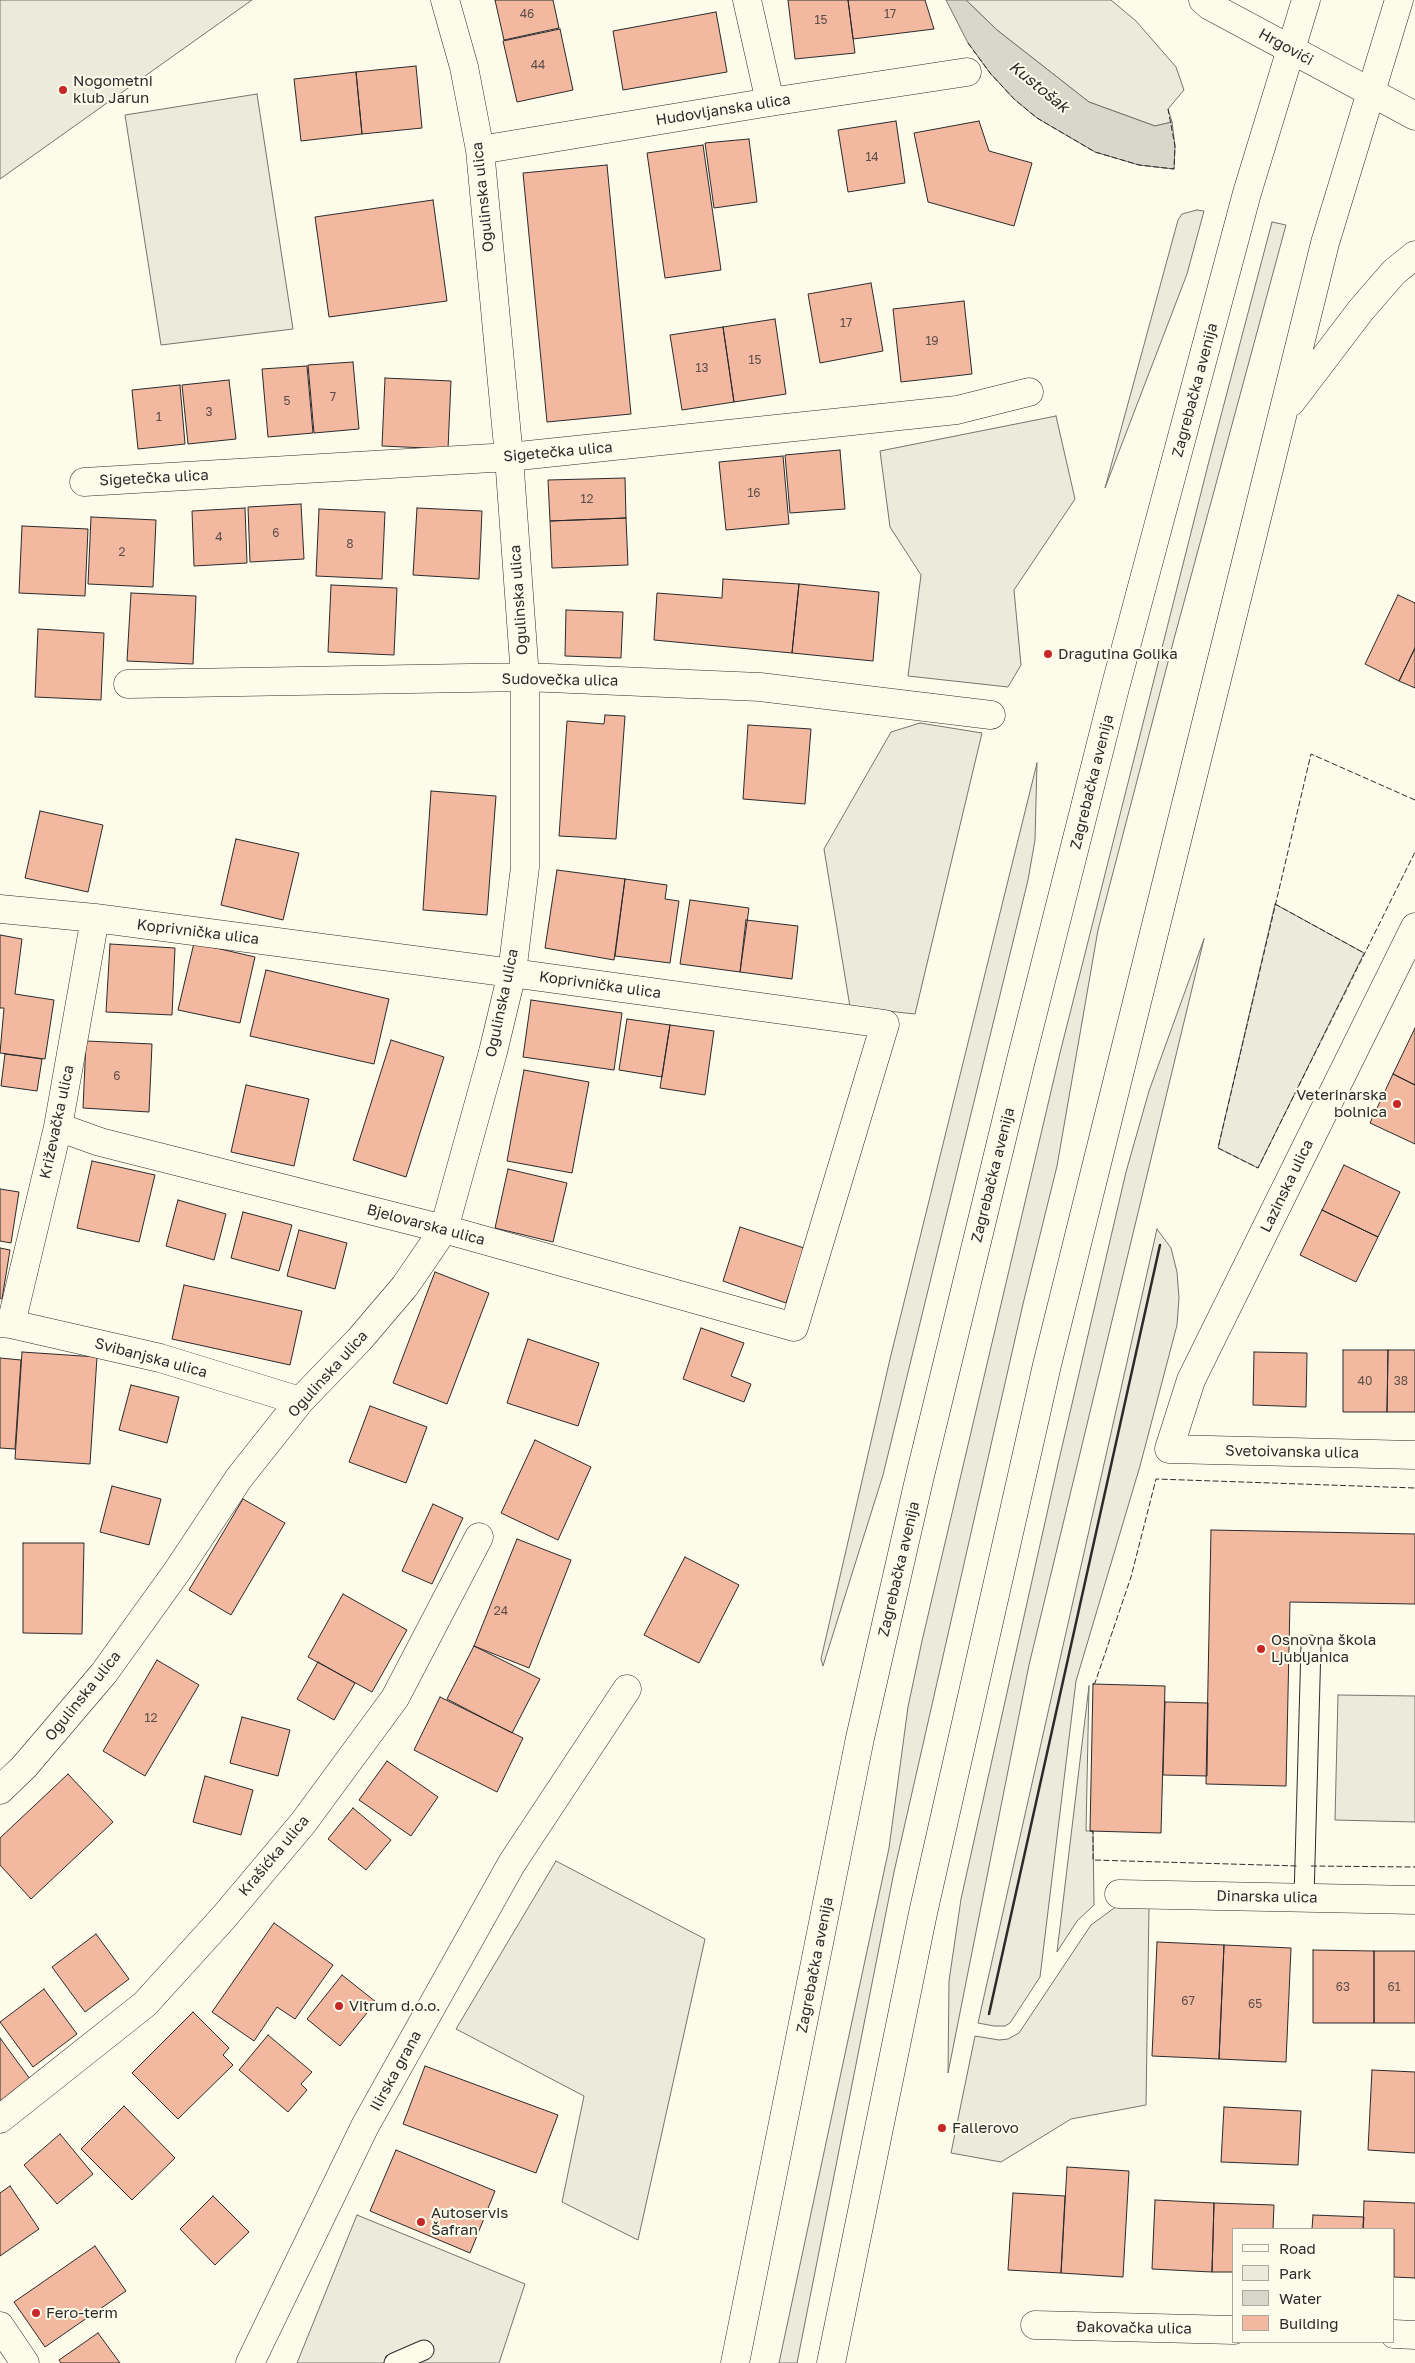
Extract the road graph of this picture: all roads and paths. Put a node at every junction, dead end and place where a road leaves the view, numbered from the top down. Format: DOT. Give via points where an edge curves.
graph roads {
  1 [pos="444,0"];
  2 [pos="747,0"];
  3 [pos="1203,0"];
  4 [pos="1306,0"];
  5 [pos="1399,0"];
  6 [pos="1291,50"];
  7 [pos="967,72"];
  8 [pos="1370,94"];
  9 [pos="770,102"];
  10 [pos="1415,116"];
  11 [pos="480,150"];
  12 [pos="1415,255"];
  13 [pos="1028,392"];
  14 [pos="1284,412"];
  15 [pos="509,457"];
  16 [pos="84,482"];
  17 [pos="525,677"];
  18 [pos="128,684"];
  19 [pos="991,715"];
  20 [pos="0,908"];
  21 [pos="95,918"];
  22 [pos="1415,927"];
  23 [pos="512,972"];
  24 [pos="58,1127"];
  25 [pos="444,1229"];
  26 [pos="5,1324"];
  27 [pos="794,1327"];
  28 [pos="300,1401"];
  29 [pos="1169,1449"];
  30 [pos="1415,1455"];
  31 [pos="479,1537"];
  32 [pos="1310,1645"];
  33 [pos="627,1689"];
  34 [pos="0,1790"];
  35 [pos="1119,1894"];
  36 [pos="1304,1898"];
  37 [pos="1415,1900"];
  38 [pos="0,2119"];
  39 [pos="1035,2325"];
  40 [pos="0,2326"];
  41 [pos="1232,2330"];
  42 [pos="1395,2334"];
  43 [pos="1415,2335"];
  44 [pos="424,2350"];
  45 [pos="25,2363"];
  46 [pos="250,2363"];
  47 [pos="394,2363"];
  48 [pos="735,2363"];
  49 [pos="831,2363"];
  1 -- 11 [label="street, Ogulinska ulica" via="464,67"];
  2 -- 9 [label="street"];
  3 -- 6 [label="street, Hrgovići"];
  4 -- 6 [label="street, Zagrebačka avenija"];
  5 -- 8 [label="street"];
  6 -- 8 [label="street, Hrgovići"];
  6 -- 48 [label="street, Zagrebačka avenija" via="1247,193 1113,698 1018,1070 921,1471 860,1738"];
  7 -- 9 [label="street, Hudovljanska ulica"];
  8 -- 10 [label="street, Hrgovići"];
  8 -- 14 [label="street" via="1330,224"];
  9 -- 11 [label="street, Hudovljanska ulica"];
  11 -- 15 [label="street, Ogulinska ulica"];
  12 -- 14 [label="street" via="1394,272 1361,310"];
  13 -- 15 [label="street, Sigetečka ulica" via="956,410"];
  14 -- 49 [label="street" via="1047,1365 923,1914"];
  15 -- 16 [label="street, Sigetečka ulica"];
  15 -- 17 [label="street, Ogulinska ulica"];
  17 -- 18 [label="street, Sudovečka ulica"];
  17 -- 19 [label="street, Sudovečka ulica" via="760,687"];
  17 -- 23 [label="street, Ogulinska ulica" via="524,866"];
  20 -- 21 [label="street, Koprivnička ulica"];
  21 -- 23 [label="street, Koprivnička ulica"];
  21 -- 24 [label="street, Križevačka ulica"];
  22 -- 29 [label="street, Lazinska ulica" via="1191,1380"];
  23 -- 25 [label="street, Ogulinska ulica"];
  23 -- 27 [label="street, Koprivnička ulica" via="885,1024"];
  24 -- 25 [label="street, Bjelovarska ulica" via="100,1142"];
  24 -- 26 [label="street, Križevačka ulica"];
  25 -- 27 [label="street, Bjelovarska ulica"];
  25 -- 28 [label="street, Ogulinska ulica" via="405,1286"];
  26 -- 28 [label="street, Svibanjska ulica" via="160,1358"];
  28 -- 34 [label="street, Ogulinska ulica" via="239,1478 104,1673 24,1767"];
  29 -- 30 [label="street, Svetoivanska ulica"];
  31 -- 38 [label="street, Krašićka ulica" via="395,1698 303,1823 144,2004"];
  32 -- 36 [label="lane"];
  33 -- 46 [label="street, Ilirska grana" via="512,1863 365,2126"];
  35 -- 36 [label="street, Dinarska ulica"];
  36 -- 37 [label="street, Dinarska ulica"];
  39 -- 41 [label="street, Đakovačka ulica"];
  40 -- 45 [label="street"];
  42 -- 43 [label="street"];
  44 -- 47 [label="lane"];
}
